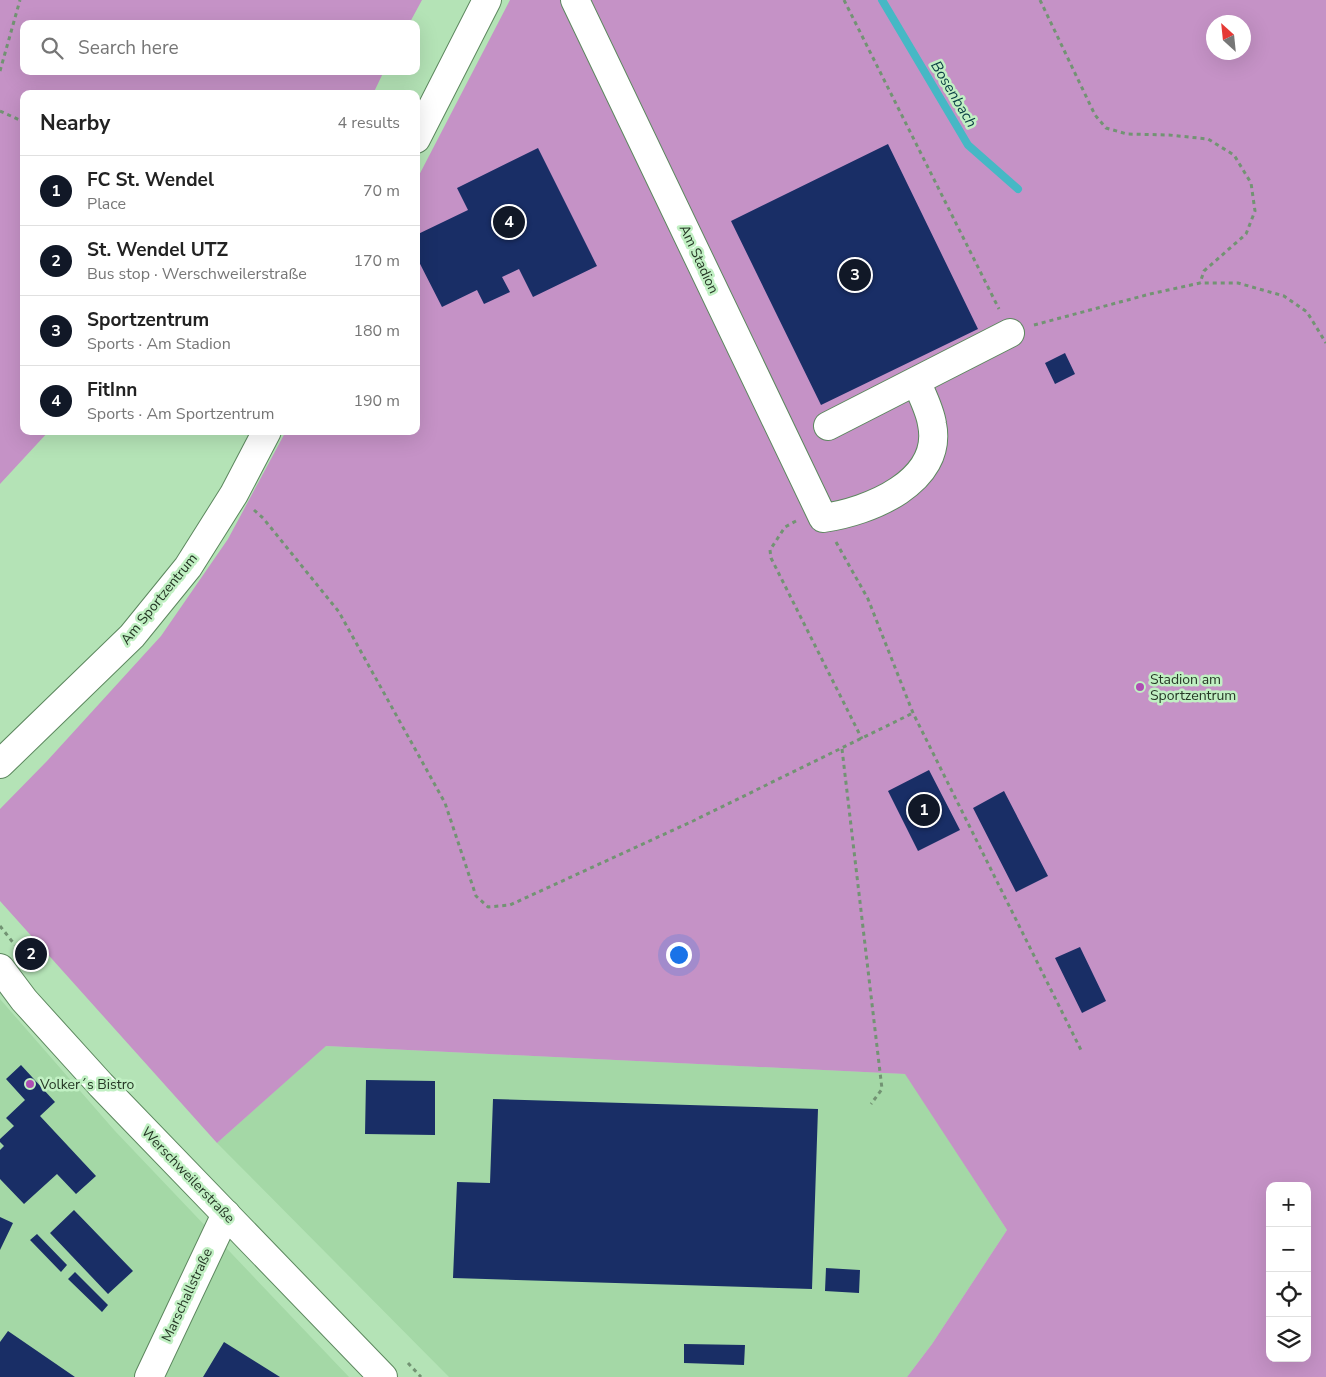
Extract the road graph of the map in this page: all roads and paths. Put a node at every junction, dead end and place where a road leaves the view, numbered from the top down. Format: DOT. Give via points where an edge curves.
graph roads {
  1 [pos="20,0"];
  2 [pos="487,0"];
  3 [pos="575,0"];
  4 [pos="844,0"];
  5 [pos="1040,0"];
  6 [pos="0,70"];
  7 [pos="0,111"];
  8 [pos="20,120"];
  9 [pos="420,131"];
  10 [pos="1200,283"];
  11 [pos="1053,319"];
  12 [pos="1010,333"];
  13 [pos="1326,344"];
  14 [pos="916,381"];
  15 [pos="828,426"];
  16 [pos="265,435"];
  17 [pos="234,494"];
  18 [pos="823,518"];
  19 [pos="913,713"];
  20 [pos="862,739"];
  21 [pos="842,749"];
  22 [pos="3,755"];
  23 [pos="0,968"];
  24 [pos="1081,1050"];
  25 [pos="871,1104"];
  26 [pos="226,1214"];
  27 [pos="149,1377"];
  28 [pos="383,1377"];
  1 -- 6 [label="path"];
  2 -- 9 [label="street"];
  3 -- 18 [label="street, Am Stadion"];
  4 -- 12 [label="path"];
  5 -- 10 [label="path" via="1095,115 1106,128 1127,134 1208,139 1234,155 1251,182 1255,211 1246,234 1204,271"];
  7 -- 8 [label="path"];
  10 -- 11 [label="path"];
  10 -- 13 [label="path" via="1238,283 1284,296 1307,312"];
  12 -- 14 [label="street"];
  14 -- 15 [label="street"];
  14 -- 18 [label="street" via="932,425 932,448 921,473 901,490 866,507"];
  16 -- 17 [label="street, Am Sportzentrum"];
  17 -- 21 [label="path" via="263,518 339,612 445,803 476,896 488,908 510,905"];
  17 -- 22 [label="street, Am Sportzentrum" via="188,567 132,636"];
  18 -- 19 [label="path" via="868,599"];
  18 -- 20 [label="path" via="802,518 785,527 770,550 771,558"];
  19 -- 20 [label="path"];
  19 -- 24 [label="path"];
  20 -- 21 [label="path"];
  21 -- 25 [label="path" via="882,1089"];
  23 -- 26 [label="street, Werschweilerstraße" via="24,1000 101,1086"];
  26 -- 27 [label="street, Marschallstraße"];
  26 -- 28 [label="street, Werschweilerstraße"];
}
